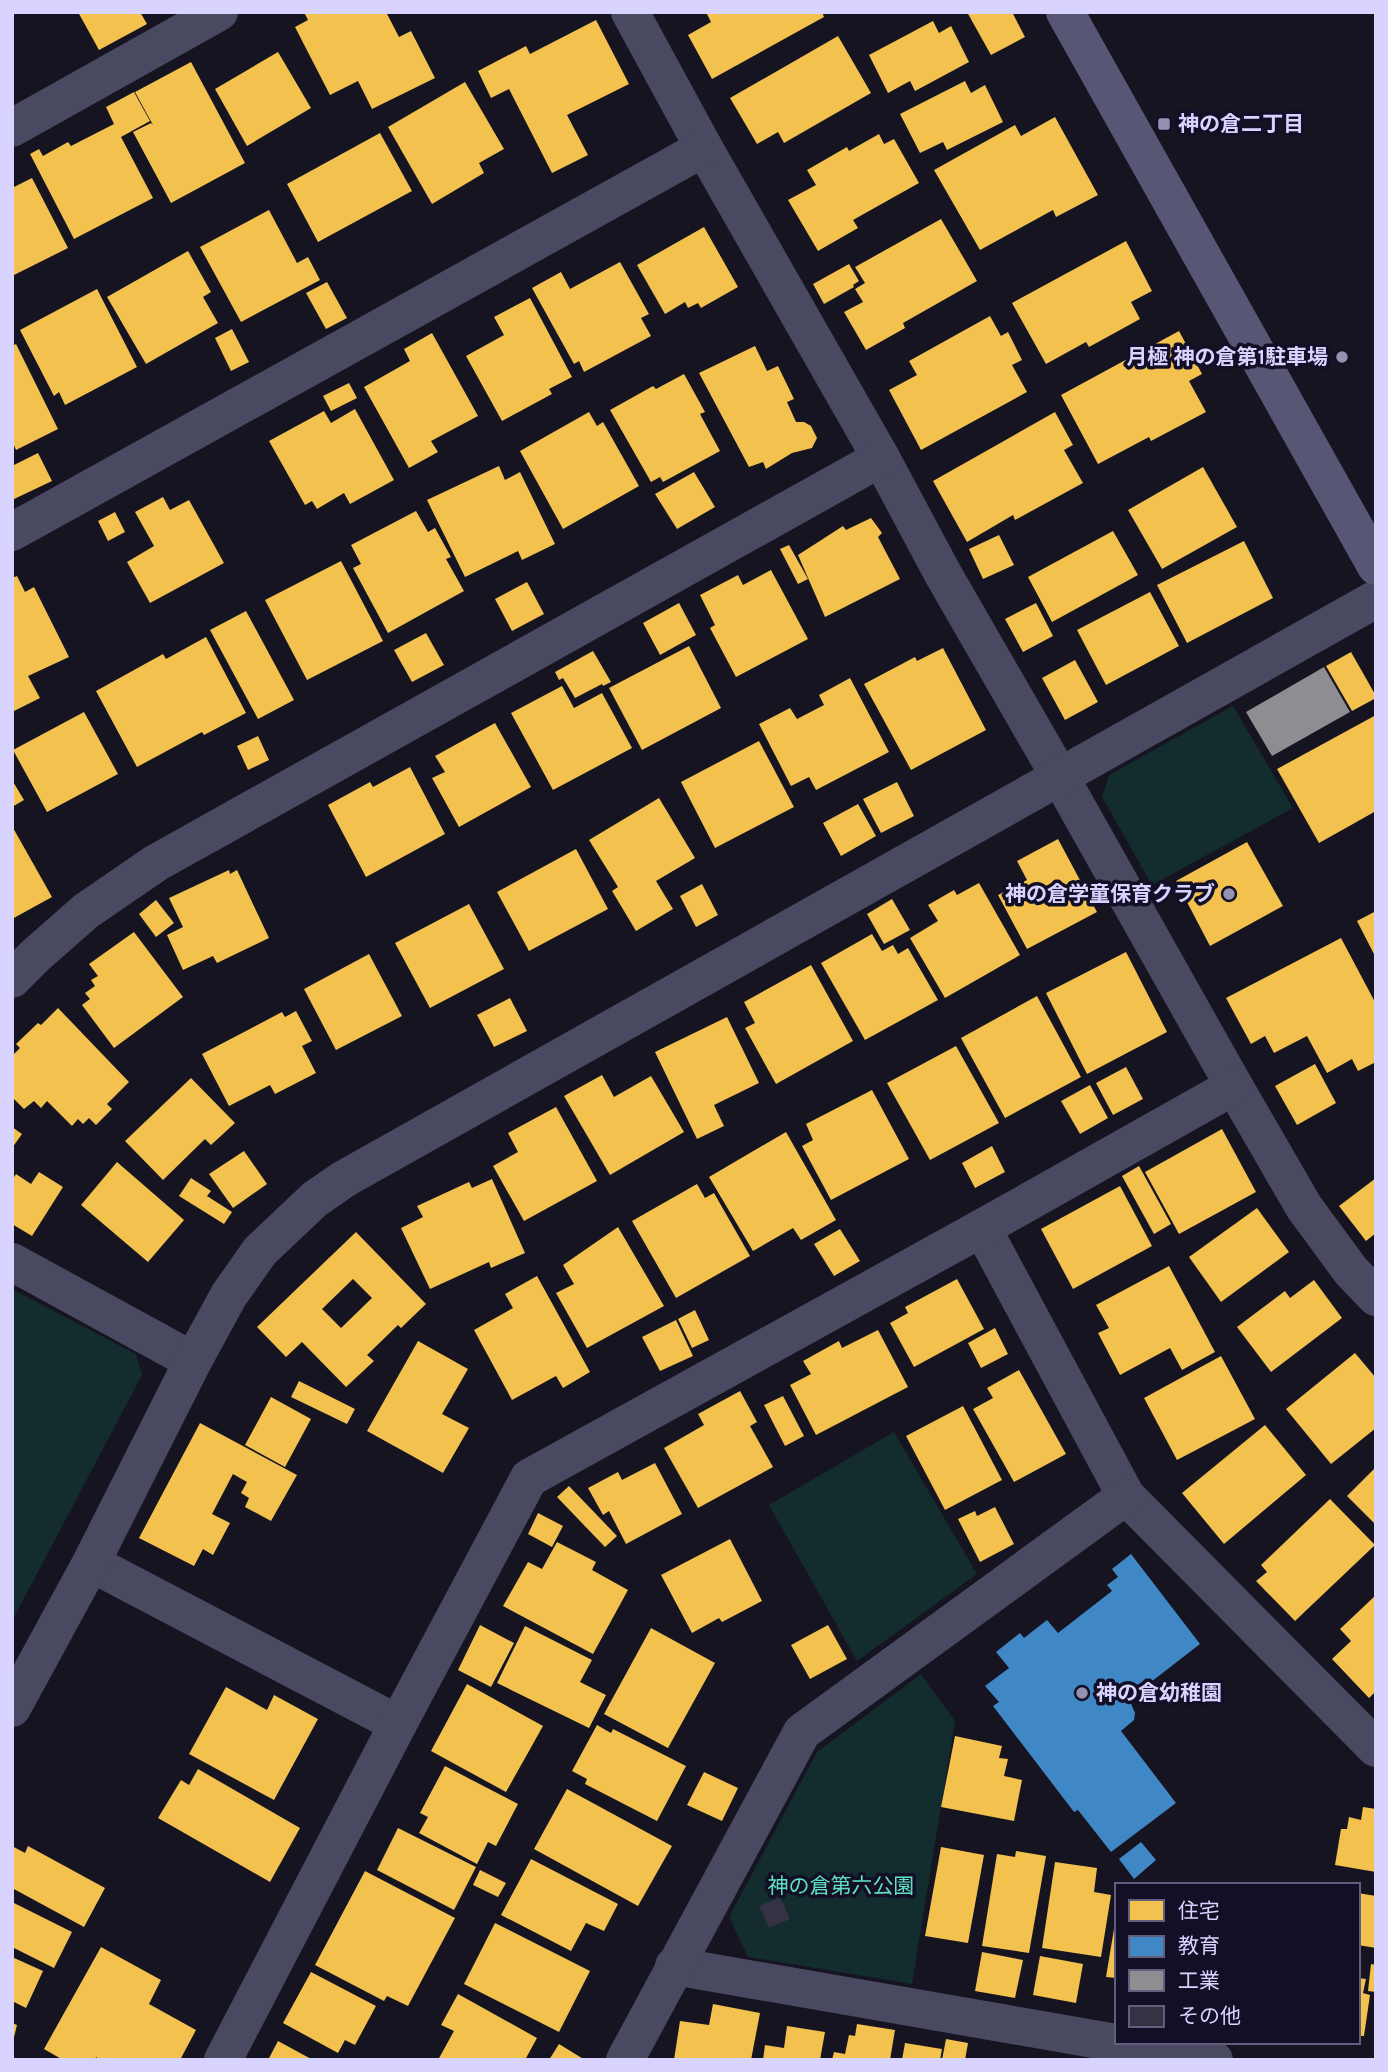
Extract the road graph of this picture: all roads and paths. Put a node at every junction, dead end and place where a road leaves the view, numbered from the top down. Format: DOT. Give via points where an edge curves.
graph roads {
  1 [pos="219,12"];
  2 [pos="630,12"];
  3 [pos="1065,12"];
  4 [pos="12,128"];
  5 [pos="704,148"];
  6 [pos="881,458"];
  7 [pos="12,532"];
  8 [pos="1376,566"];
  9 [pos="1376,599"];
  10 [pos="1060,777"];
  11 [pos="12,979"];
  12 [pos="1234,1086"];
  13 [pos="982,1228"];
  14 [pos="12,1262"];
  15 [pos="1376,1297"];
  16 [pos="193,1362"];
  17 [pos="1126,1496"];
  18 [pos="91,1563"];
  19 [pos="12,1708"];
  20 [pos="398,1724"];
  21 [pos="1376,1748"];
  22 [pos="674,1966"];
  23 [pos="1115,2043"];
  24 [pos="1122,2044"];
  25 [pos="223,2060"];
  26 [pos="625,2060"];
  27 [pos="1214,2060"];
  1 -- 4 [label="street"];
  2 -- 5 [label="street"];
  3 -- 8 [label="street"];
  5 -- 6 [label="street"];
  5 -- 7 [label="street"];
  6 -- 10 [label="street"];
  6 -- 11 [label="street" via="156,863 86,911"];
  9 -- 10 [label="street"];
  10 -- 12 [label="street"];
  10 -- 16 [label="street" via="344,1179 315,1199 260,1251 229,1295"];
  12 -- 13 [label="street"];
  12 -- 15 [label="street" via="1304,1206"];
  13 -- 17 [label="street"];
  13 -- 20 [label="street" via="529,1478"];
  14 -- 16 [label="street"];
  16 -- 18 [label="street"];
  17 -- 21 [label="street"];
  17 -- 22 [label="street" via="802,1732"];
  18 -- 19 [label="street"];
  18 -- 20 [label="street"];
  20 -- 25 [label="street"];
  22 -- 23 [label="street"];
  22 -- 26 [label="street"];
  24 -- 27 [label="street"];
}
